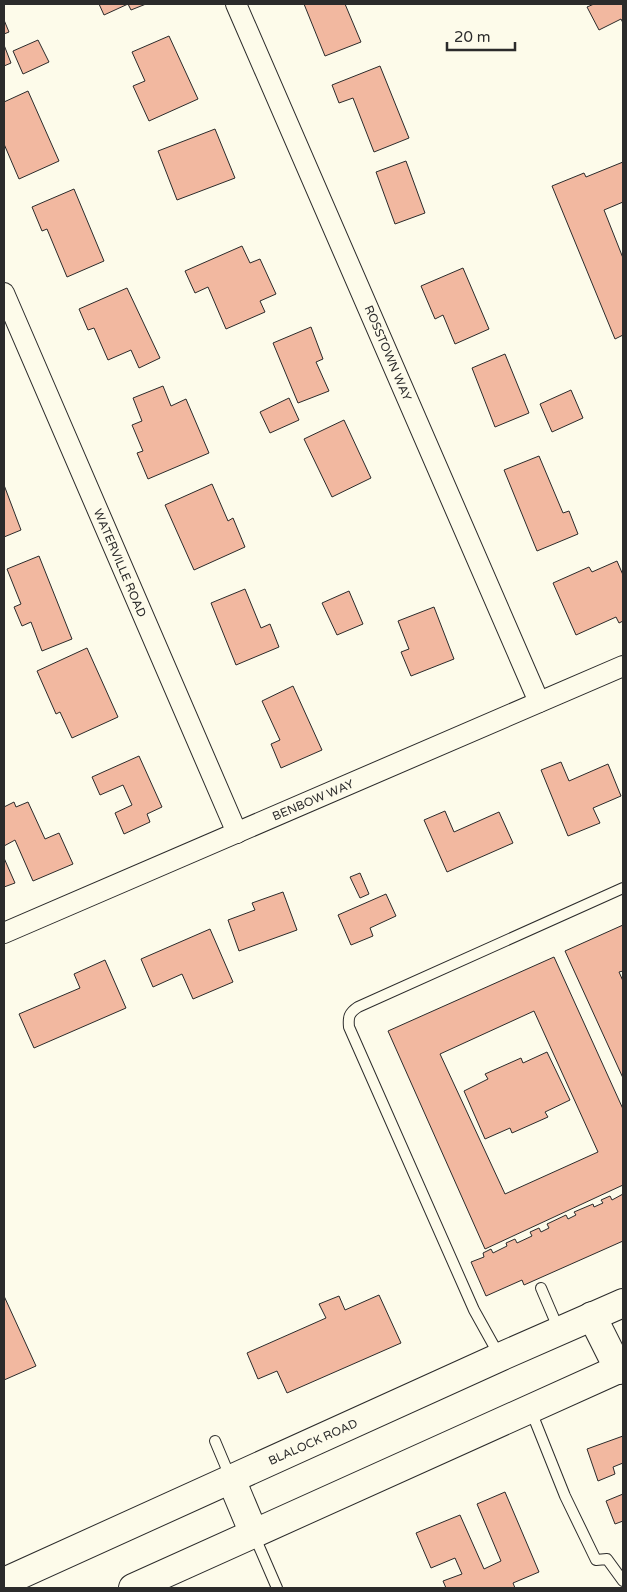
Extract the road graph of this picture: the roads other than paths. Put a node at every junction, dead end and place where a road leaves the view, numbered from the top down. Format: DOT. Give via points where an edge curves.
graph roads {
  1 [pos="236,4"];
  2 [pos="4,293"];
  3 [pos="623,666"];
  4 [pos="539,702"];
  5 [pos="237,833"];
  6 [pos="623,888"];
  7 [pos="4,933"];
  8 [pos="540,1288"];
  9 [pos="623,1303"];
  10 [pos="592,1316"];
  11 [pos="559,1331"];
  12 [pos="500,1356"];
  13 [pos="621,1368"];
  14 [pos="530,1410"];
  15 [pos="214,1441"];
  16 [pos="231,1479"];
  17 [pos="254,1534"];
  18 [pos="623,1581"];
  19 [pos="4,1582"];
  20 [pos="133,1588"];
  21 [pos="277,1588"];
  1 -- 4 [label="street, ROSSTOWN WAY"];
  2 -- 5 [label="street, WATERVILLE ROAD"];
  3 -- 4 [label="street, BENBOW WAY"];
  4 -- 5 [label="street, BENBOW WAY"];
  5 -- 7 [label="street, BENBOW WAY"];
  6 -- 12 [label="lane" via="358,1007 348,1018 349,1028 474,1310"];
  8 -- 11 [label="lane"];
  9 -- 10 [label="main road, BLALOCK ROAD"];
  10 -- 11 [label="main road, BLALOCK ROAD"];
  10 -- 13 [label="main road"];
  11 -- 12 [label="main road, BLALOCK ROAD"];
  12 -- 16 [label="main road, BLALOCK ROAD"];
  13 -- 14 [label="main road"];
  14 -- 17 [label="main road"];
  14 -- 18 [label="lane" via="565,1496 596,1560 607,1559"];
  15 -- 16 [label="lane"];
  16 -- 17 [label="main road"];
  16 -- 19 [label="main road, BLALOCK ROAD"];
  17 -- 20 [label="main road"];
  17 -- 21 [label="lane"];
}
